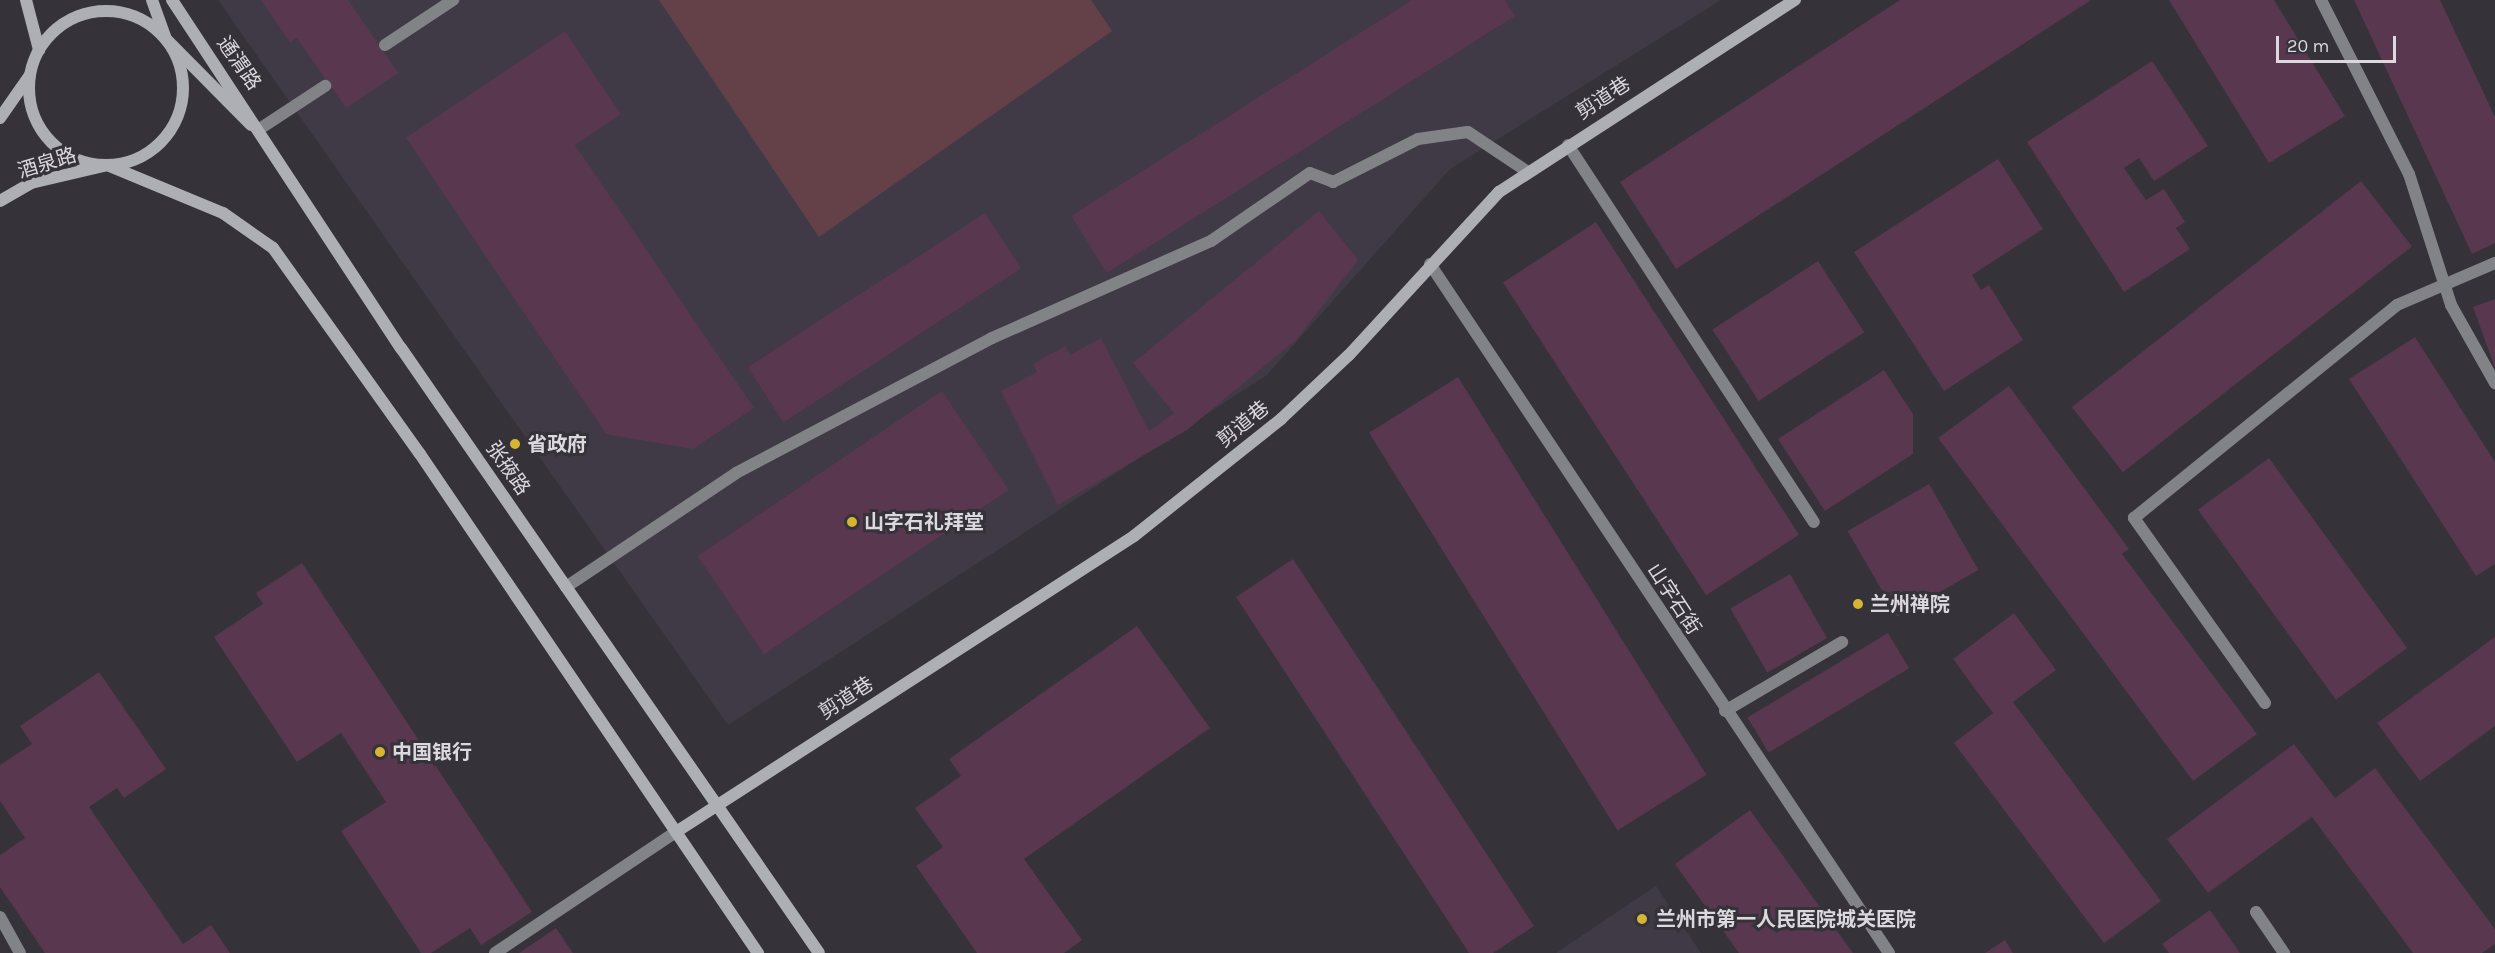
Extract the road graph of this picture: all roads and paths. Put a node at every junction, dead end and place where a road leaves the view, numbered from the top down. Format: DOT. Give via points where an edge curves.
graph roads {
  1 [pos="26,0"];
  2 [pos="152,0"];
  3 [pos="172,0"];
  4 [pos="453,0"];
  5 [pos="1795,0"];
  6 [pos="2321,0"];
  7 [pos="166,39"];
  8 [pos="385,45"];
  9 [pos="39,50"];
  10 [pos="30,74"];
  11 [pos="325,86"];
  12 [pos="0,118"];
  13 [pos="261,128"];
  14 [pos="1568,146"];
  15 [pos="273,150"];
  16 [pos="107,165"];
  17 [pos="1528,172"];
  18 [pos="0,201"];
  19 [pos="2495,263"];
  20 [pos="1430,264"];
  21 [pos="2444,282"];
  22 [pos="2495,383"];
  23 [pos="1814,522"];
  24 [pos="566,587"];
  25 [pos="1842,642"];
  26 [pos="2265,703"];
  27 [pos="1725,711"];
  28 [pos="715,806"];
  29 [pos="676,832"];
  30 [pos="2256,912"];
  31 [pos="0,917"];
  32 [pos="20,953"];
  33 [pos="495,953"];
  34 [pos="758,953"];
  35 [pos="819,953"];
  36 [pos="1889,953"];
  37 [pos="2284,953"];
  1 -- 9 [label="main road"];
  2 -- 7 [label="main road"];
  3 -- 13 [label="main road, 通渭路"];
  4 -- 8 [label="lane"];
  5 -- 14 [label="main road, 剪道巷"];
  6 -- 21 [label="lane" via="2409,174"];
  7 -- 9 [label="main road" via="131,15 88,13 68,21"];
  7 -- 15 [label="main road"];
  7 -- 16 [label="main road" via="183,85 180,109 153,150"];
  9 -- 10 [label="main road"];
  10 -- 12 [label="main road"];
  10 -- 16 [label="main road" via="29,96 47,138 64,153"];
  11 -- 13 [label="lane"];
  13 -- 15 [label="main road, 通渭路"];
  14 -- 17 [label="main road, 剪道巷"];
  14 -- 23 [label="lane"];
  15 -- 24 [label="main road, 张掖路" via="401,348"];
  16 -- 18 [label="main road, 酒泉路" via="32,183"];
  16 -- 29 [label="main road" via="223,213 273,248"];
  17 -- 20 [label="main road, 剪道巷" via="1499,192"];
  17 -- 24 [label="lane" via="1468,132 1418,139 1333,182 1310,173 1211,241 992,338 736,473"];
  19 -- 21 [label="lane"];
  20 -- 27 [label="lane, 山字石街"];
  20 -- 28 [label="main road, 剪道巷" via="1349,355 1281,419 1134,536"];
  21 -- 22 [label="lane"];
  21 -- 26 [label="lane" via="2397,305 2134,518"];
  24 -- 28 [label="main road, 张掖路"];
  25 -- 27 [label="lane"];
  27 -- 36 [label="lane, 山字石街"];
  28 -- 29 [label="main road, 剪道巷"];
  28 -- 35 [label="main road, 张掖路"];
  29 -- 33 [label="lane"];
  29 -- 34 [label="main road"];
  30 -- 37 [label="lane"];
  31 -- 32 [label="lane"];
}
